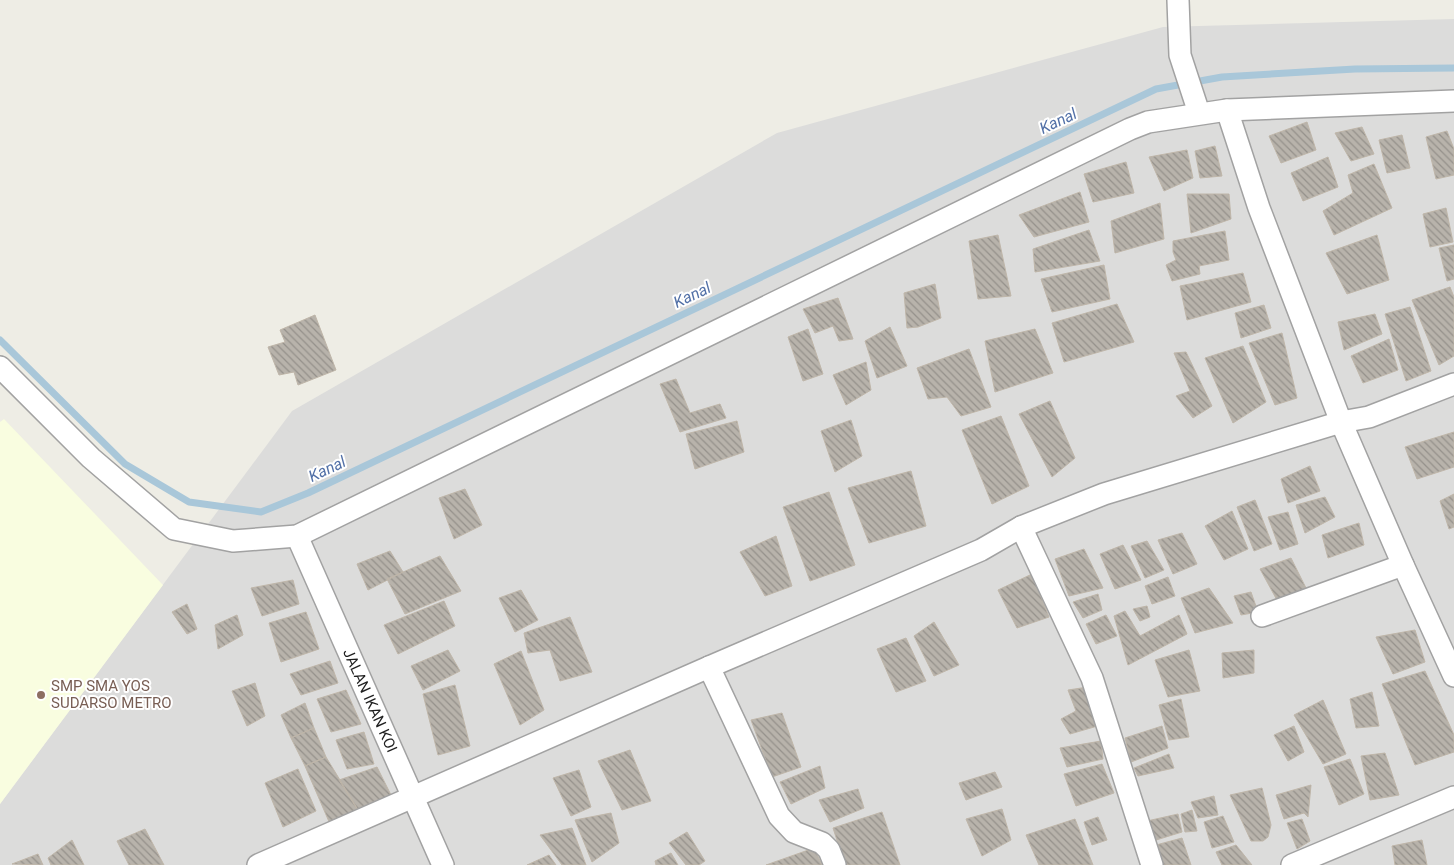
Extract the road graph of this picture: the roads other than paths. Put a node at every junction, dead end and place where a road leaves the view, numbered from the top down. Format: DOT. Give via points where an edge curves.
graph roads {
  1 [pos="1178,0"];
  2 [pos="1454,101"];
  3 [pos="1198,109"];
  4 [pos="1226,110"];
  5 [pos="0,367"];
  6 [pos="1454,384"];
  7 [pos="1341,422"];
  8 [pos="1021,527"];
  9 [pos="297,536"];
  10 [pos="1403,565"];
  11 [pos="1262,616"];
  12 [pos="708,667"];
  13 [pos="1454,676"];
  14 [pos="1454,797"];
  15 [pos="412,798"];
  16 [pos="258,865"];
  17 [pos="443,865"];
  18 [pos="835,865"];
  19 [pos="1152,865"];
  20 [pos="1292,865"];
  1 -- 3 [label="street" via="1180,55"];
  2 -- 4 [label="street"];
  3 -- 4 [label="street"];
  3 -- 9 [label="street" via="1130,129"];
  4 -- 7 [label="street" via="1259,208"];
  5 -- 9 [label="street" via="91,458 174,529 233,541"];
  6 -- 7 [label="street" via="1368,417"];
  7 -- 8 [label="street" via="1104,494"];
  7 -- 10 [label="street"];
  8 -- 12 [label="street" via="981,550"];
  8 -- 19 [label="street" via="1092,678"];
  9 -- 15 [label="street, JALAN IKAN KOI"];
  10 -- 11 [label="street"];
  10 -- 13 [label="street"];
  12 -- 15 [label="street"];
  12 -- 18 [label="street" via="779,816 794,832 822,843"];
  14 -- 20 [label="street"];
  15 -- 16 [label="street"];
  15 -- 17 [label="street, JALAN IKAN KOI"];
}
